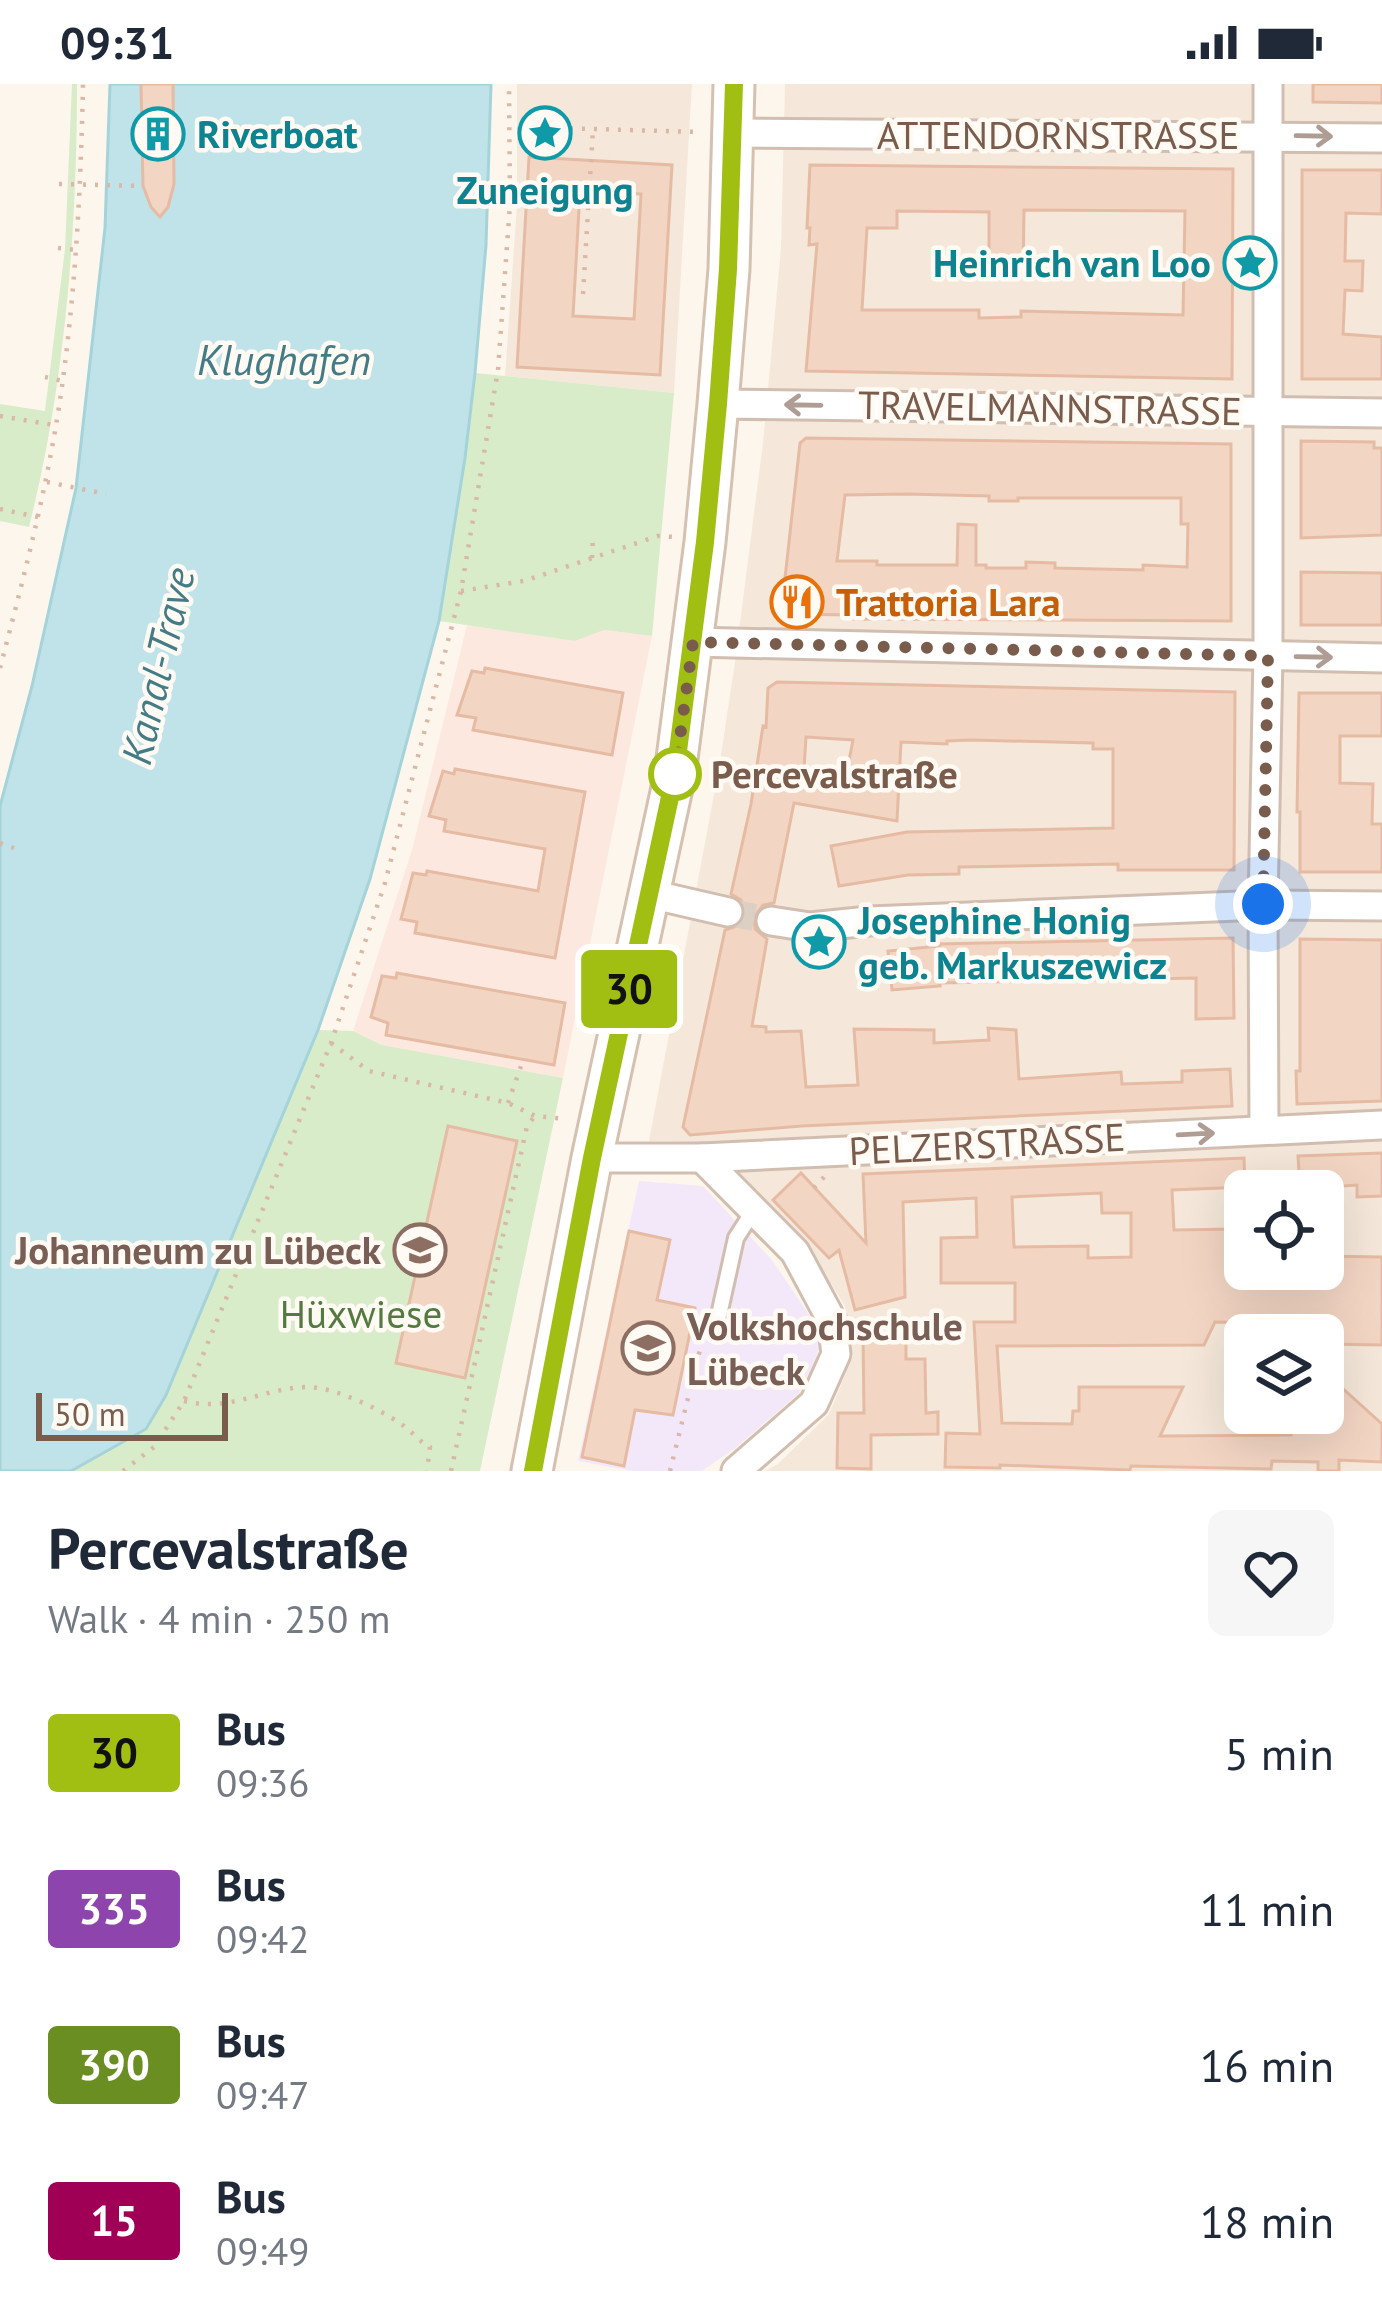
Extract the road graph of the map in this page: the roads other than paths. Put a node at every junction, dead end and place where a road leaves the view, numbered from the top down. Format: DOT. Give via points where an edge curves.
graph roads {
  1 [pos="734,84"];
  2 [pos="1268,84"];
  3 [pos="715,129"];
  4 [pos="1268,136"];
  5 [pos="1382,138"];
  6 [pos="718,404"];
  7 [pos="1266,411"];
  8 [pos="1382,412"];
  9 [pos="693,642"];
  10 [pos="1268,656"];
  11 [pos="1382,658"];
  12 [pos="650,894"];
  13 [pos="1263,904"];
  14 [pos="1382,906"];
  15 [pos="728,912"];
  16 [pos="771,921"];
  17 [pos="1382,1125"];
  18 [pos="1264,1130"];
  19 [pos="592,1158"];
  20 [pos="702,1159"];
  21 [pos="754,1210"];
  22 [pos="713,1318"];
  23 [pos="739,1470"];
  24 [pos="532,1471"];
  1 -- 3 [label="main road"];
  2 -- 4 [label="street"];
  3 -- 4 [label="street, ATTENDORNSTRASSE"];
  3 -- 6 [label="main road" via="728,269"];
  4 -- 5 [label="street, ATTENDORNSTRASSE, one-way"];
  4 -- 7 [label="street"];
  7 -- 6 [label="street, TRAVELMANNSTRASSE, one-way"];
  6 -- 9 [label="main road"];
  7 -- 8 [label="street, TRAVELMANNSTRASSE"];
  7 -- 10 [label="street"];
  9 -- 10 [label="street"];
  9 -- 12 [label="main road"];
  10 -- 11 [label="street, one-way"];
  10 -- 13 [label="street"];
  12 -- 15 [label="street"];
  12 -- 19 [label="main road"];
  13 -- 14 [label="street"];
  13 -- 16 [label="street" via="810,927"];
  13 -- 18 [label="street"];
  17 -- 18 [label="street, PELZERSTRASSE"];
  20 -- 18 [label="street, PELZERSTRASSE, one-way"];
  19 -- 20 [label="street, PELZERSTRASSE"];
  19 -- 24 [label="main road"];
  20 -- 21 [label="street"];
  21 -- 22 [label="lane" via="736,1238"];
  21 -- 23 [label="street" via="795,1252 832,1321 836,1354 814,1403"];
}
